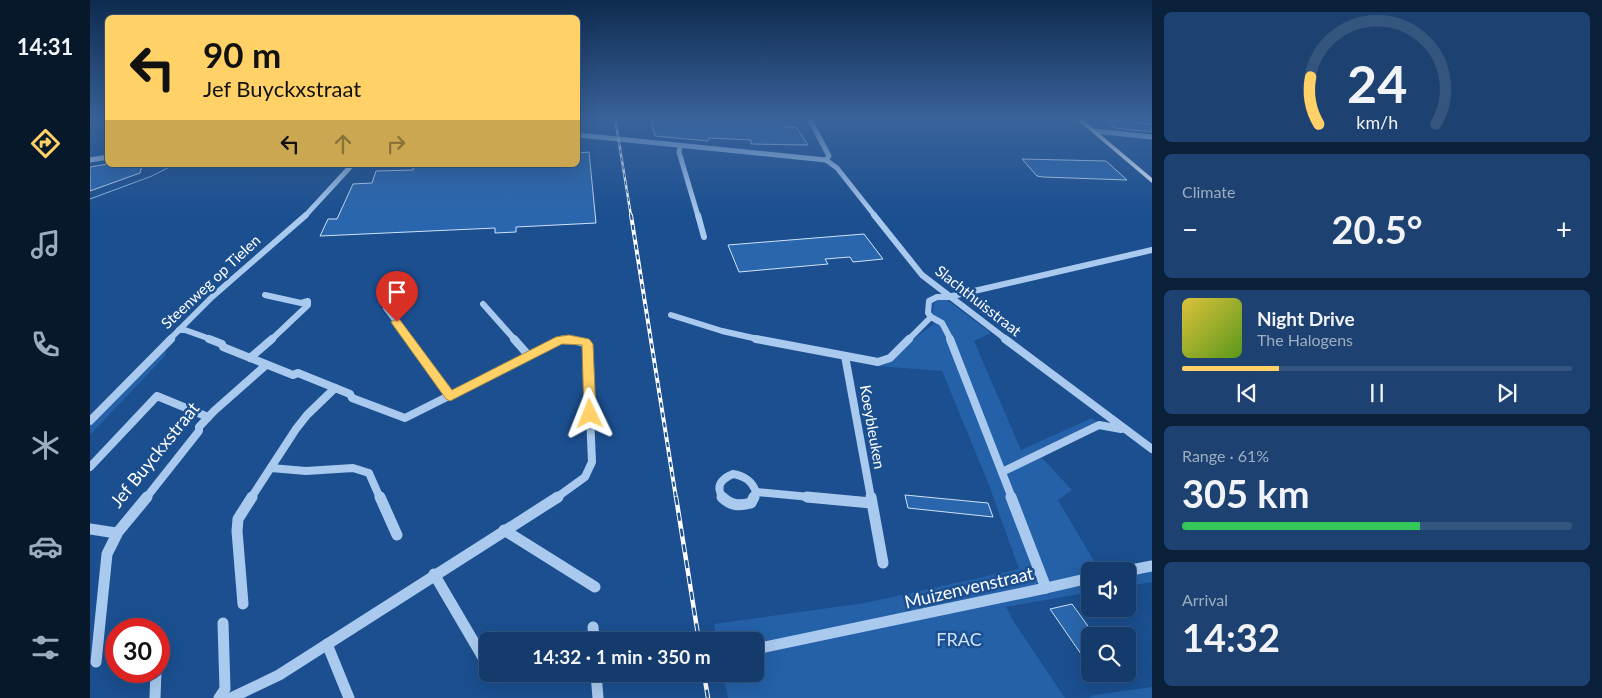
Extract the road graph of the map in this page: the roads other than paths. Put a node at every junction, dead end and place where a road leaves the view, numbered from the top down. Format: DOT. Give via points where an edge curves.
graph roads {
  1 [pos="679,151"];
  2 [pos="728,151"];
  3 [pos="826,151"];
  4 [pos="1118,151"];
  5 [pos="105,158"];
  6 [pos="90,160"];
  7 [pos="826,160"];
  8 [pos="350,167"];
  9 [pos="1152,180"];
  10 [pos="704,237"];
  11 [pos="1152,250"];
  12 [pos="265,295"];
  13 [pos="948,297"];
  14 [pos="483,304"];
  15 [pos="386,308"];
  16 [pos="671,315"];
  17 [pos="931,317"];
  18 [pos="179,330"];
  19 [pos="529,356"];
  20 [pos="845,356"];
  21 [pos="250,358"];
  22 [pos="266,365"];
  23 [pos="335,388"];
  24 [pos="450,396"];
  25 [pos="1099,409"];
  26 [pos="208,417"];
  27 [pos="90,420"];
  28 [pos="1099,425"];
  29 [pos="1126,430"];
  30 [pos="1152,450"];
  31 [pos="90,467"];
  32 [pos="272,468"];
  33 [pos="1002,472"];
  34 [pos="756,492"];
  35 [pos="871,503"];
  36 [pos="90,529"];
  37 [pos="504,530"];
  38 [pos="116,533"];
  39 [pos="397,535"];
  40 [pos="883,563"];
  41 [pos="1152,566"];
  42 [pos="1136,569"];
  43 [pos="434,574"];
  44 [pos="1081,580"];
  45 [pos="595,587"];
  46 [pos="1046,588"];
  47 [pos="243,604"];
  48 [pos="223,623"];
  49 [pos="594,627"];
  50 [pos="594,632"];
  51 [pos="327,644"];
  52 [pos="764,647"];
  53 [pos="94,648"];
  54 [pos="479,651"];
  55 [pos="96,662"];
  56 [pos="597,682"];
  57 [pos="156,683"];
  58 [pos="155,698"];
  59 [pos="219,698"];
  60 [pos="231,698"];
  61 [pos="349,698"];
  62 [pos="598,698"];
  1 -- 10 [label="street"];
  2 -- 7 [label="street"];
  3 -- 7 [label="street" via="829,156"];
  4 -- 9 [label="main road"];
  5 -- 6 [label="street"];
  7 -- 13 [label="street, Slachthuisstraat" via="837,168 922,275"];
  8 -- 18 [label="street, Steenweg op Tielen" via="302,219 245,267"];
  11 -- 13 [label="street"];
  12 -- 21 [label="street" via="301,303 308,301 308,306"];
  13 -- 17 [label="street" via="929,301"];
  13 -- 25 [label="street, Slachthuisstraat"];
  14 -- 19 [label="street"];
  15 -- 24 [label="street"];
  16 -- 20 [label="street" via="748,338"];
  17 -- 20 [label="street" via="890,358 878,362"];
  17 -- 33 [label="street, Muizenvenstraat" via="942,323 954,346"];
  18 -- 21 [label="street" via="222,344 222,347"];
  18 -- 27 [label="street, Steenweg op Tielen"];
  19 -- 24 [label="street"];
  19 -- 37 [label="street" via="563,339 587,344 592,462 585,477 575,486"];
  20 -- 35 [label="street, Koeybleuken"];
  21 -- 22 [label="street"];
  22 -- 23 [label="street"];
  22 -- 26 [label="street, Jef Buyckxstraat"];
  23 -- 24 [label="street" via="405,418"];
  23 -- 32 [label="street" via="307,415"];
  25 -- 28 [label="street"];
  25 -- 29 [label="street, Slachthuisstraat"];
  26 -- 31 [label="street" via="157,396"];
  26 -- 38 [label="street, Jef Buyckxstraat"];
  28 -- 29 [label="street"];
  28 -- 33 [label="street"];
  29 -- 30 [label="street, Slachthuisstraat"];
  32 -- 39 [label="street" via="306,471 352,468 369,473"];
  32 -- 47 [label="street" via="238,519"];
  33 -- 46 [label="street, Muizenvenstraat"];
  34 -- 35 [label="street"];
  35 -- 40 [label="street, Koeybleuken"];
  36 -- 38 [label="street"];
  37 -- 43 [label="street"];
  37 -- 45 [label="street"];
  38 -- 53 [label="street, Jef Buyckxstraat" via="108,554"];
  41 -- 42 [label="street"];
  43 -- 51 [label="street"];
  43 -- 54 [label="street"];
  44 -- 46 [label="street"];
  46 -- 52 [label="street, Muizenvenstraat"];
  48 -- 59 [label="street" via="224,689"];
  49 -- 50 [label="street"];
  51 -- 60 [label="street" via="279,675"];
  51 -- 61 [label="street"];
  53 -- 55 [label="street, Jef Buyckxstraat"];
  56 -- 62 [label="street"];
  57 -- 58 [label="street"];
}
